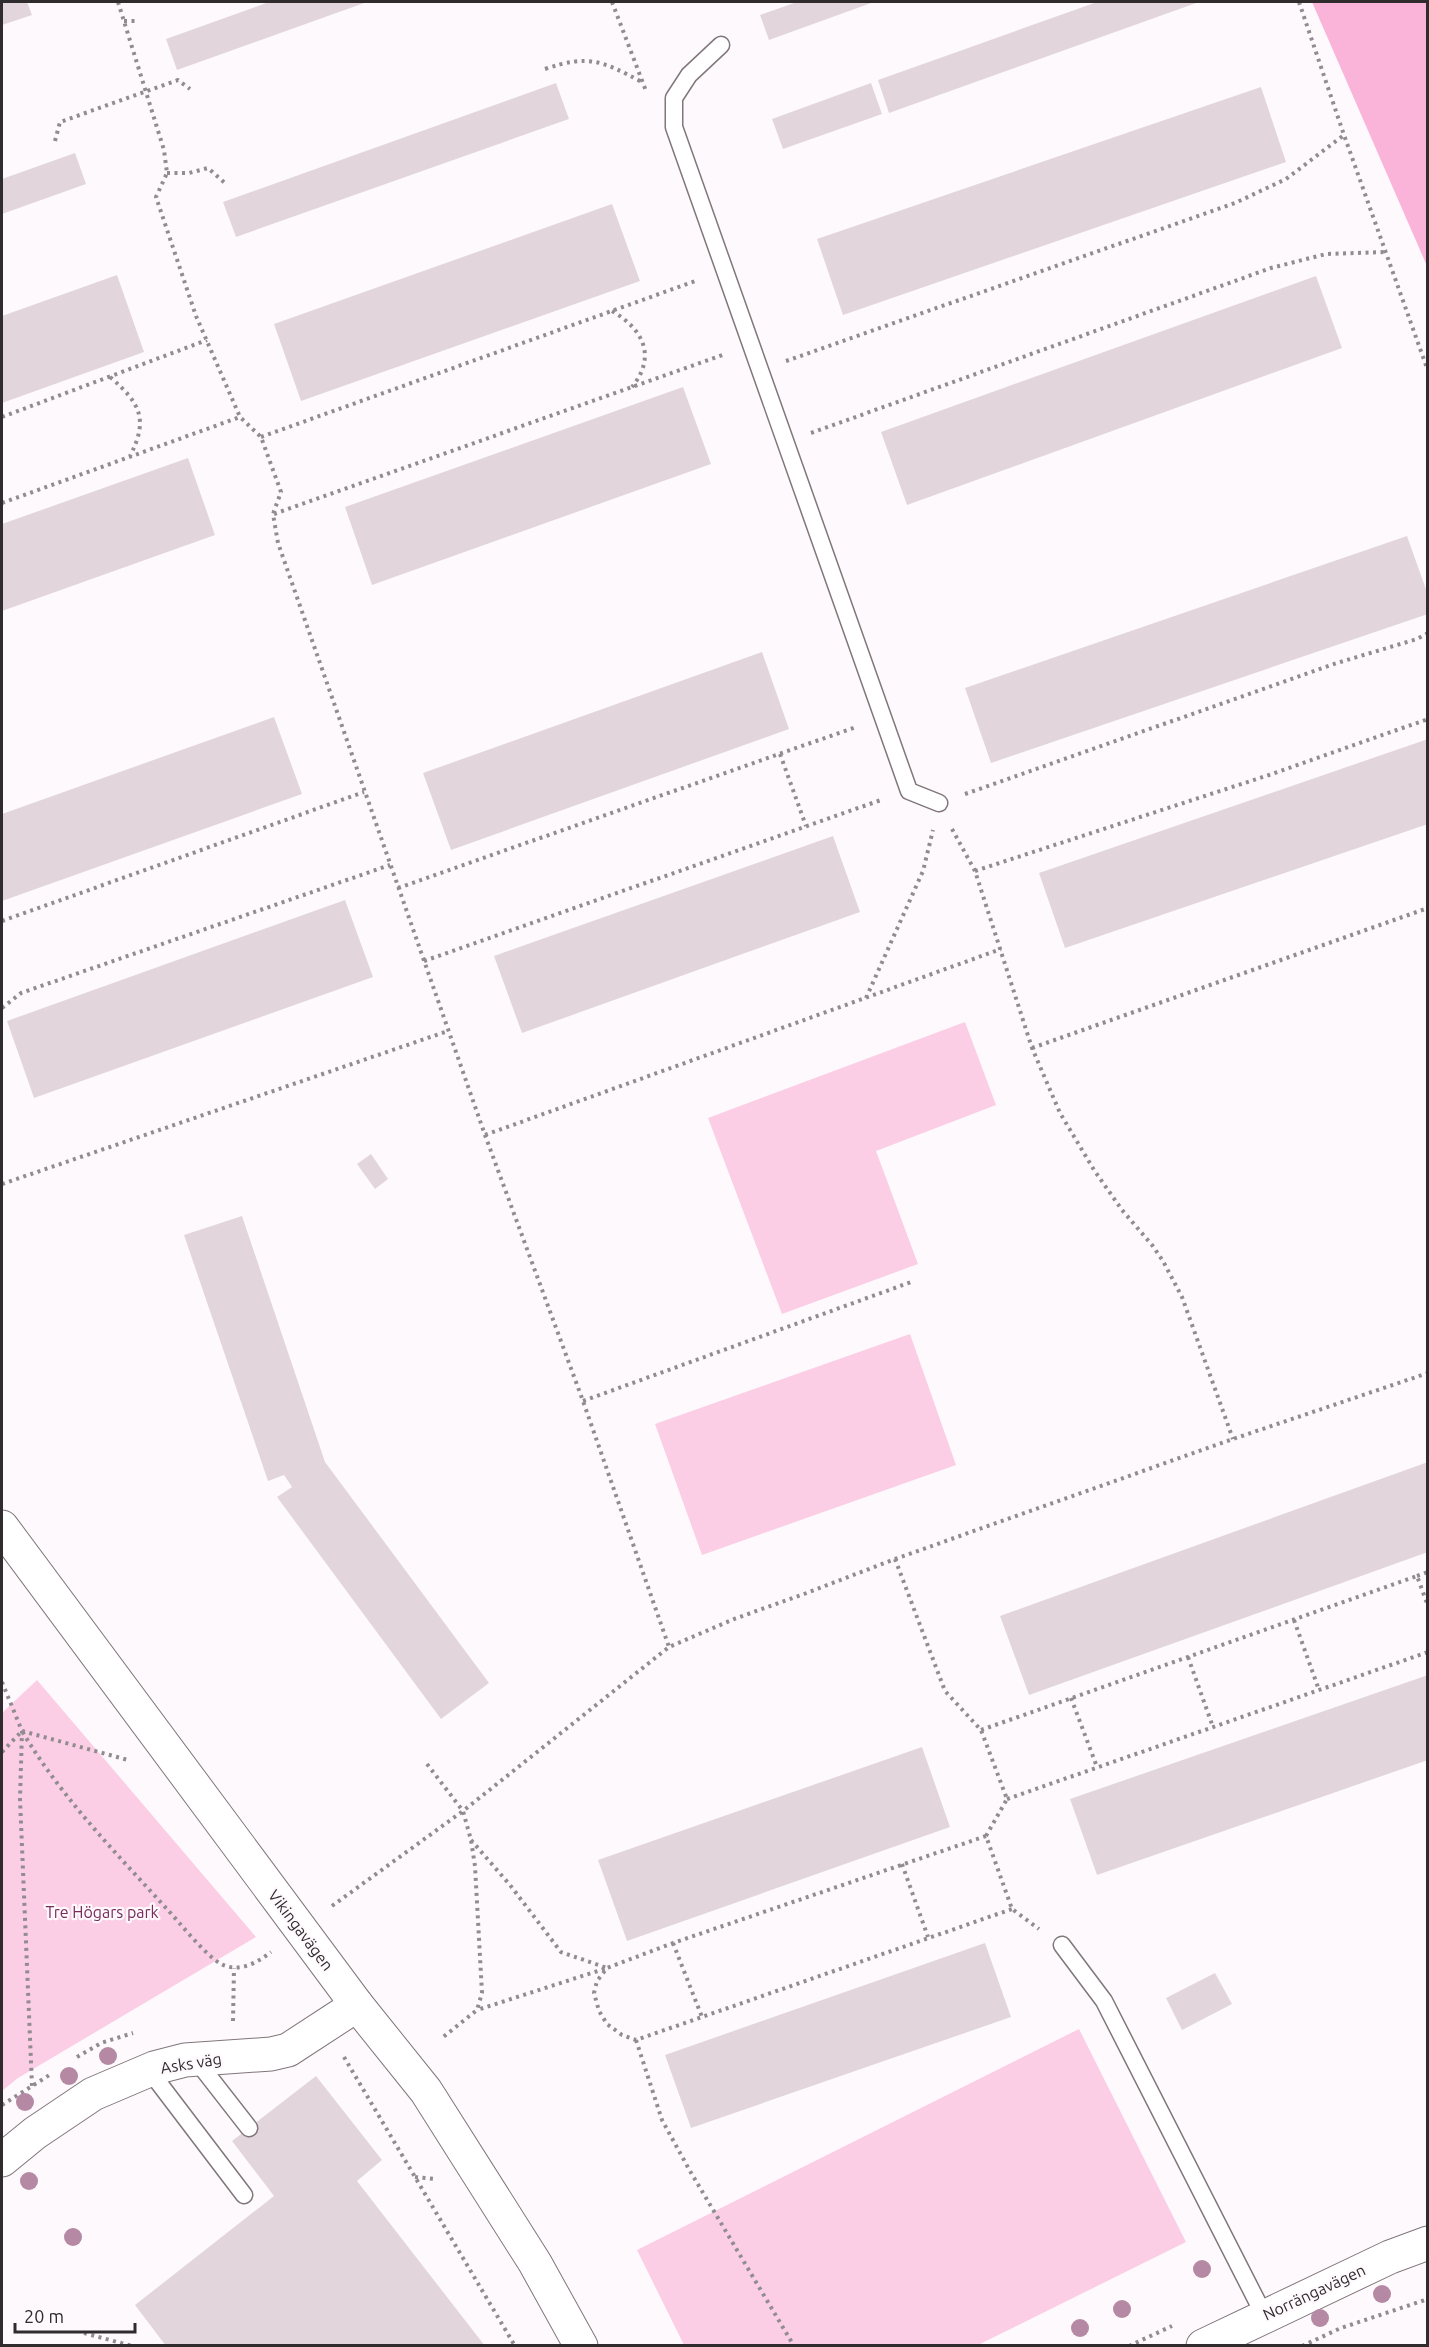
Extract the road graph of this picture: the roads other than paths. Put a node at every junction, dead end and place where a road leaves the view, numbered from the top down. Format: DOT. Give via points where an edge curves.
graph roads {
  1 [pos="721,45"];
  2 [pos="939,804"];
  3 [pos="2,1527"];
  4 [pos="1062,1945"];
  5 [pos="357,2005"];
  6 [pos="196,2060"];
  7 [pos="149,2070"];
  8 [pos="249,2128"];
  9 [pos="2,2160"];
  10 [pos="244,2195"];
  11 [pos="1428,2242"];
  12 [pos="1264,2315"];
  13 [pos="580,2346"];
  14 [pos="1203,2346"];
  1 -- 2 [label="lane" via="689,75 674,98 674,127 909,791"];
  3 -- 5 [label="street, Vikingavägen"];
  4 -- 12 [label="lane" via="1104,2001"];
  5 -- 6 [label="street, Asks väg" via="288,2050"];
  5 -- 13 [label="street, Vikingavägen" via="432,2101 535,2263"];
  6 -- 7 [label="street, Asks väg"];
  6 -- 8 [label="lane"];
  7 -- 9 [label="street, Asks väg" via="93,2094"];
  7 -- 10 [label="lane"];
  11 -- 12 [label="street, Norrängavägen"];
  12 -- 14 [label="street, Norrängavägen"];
}
